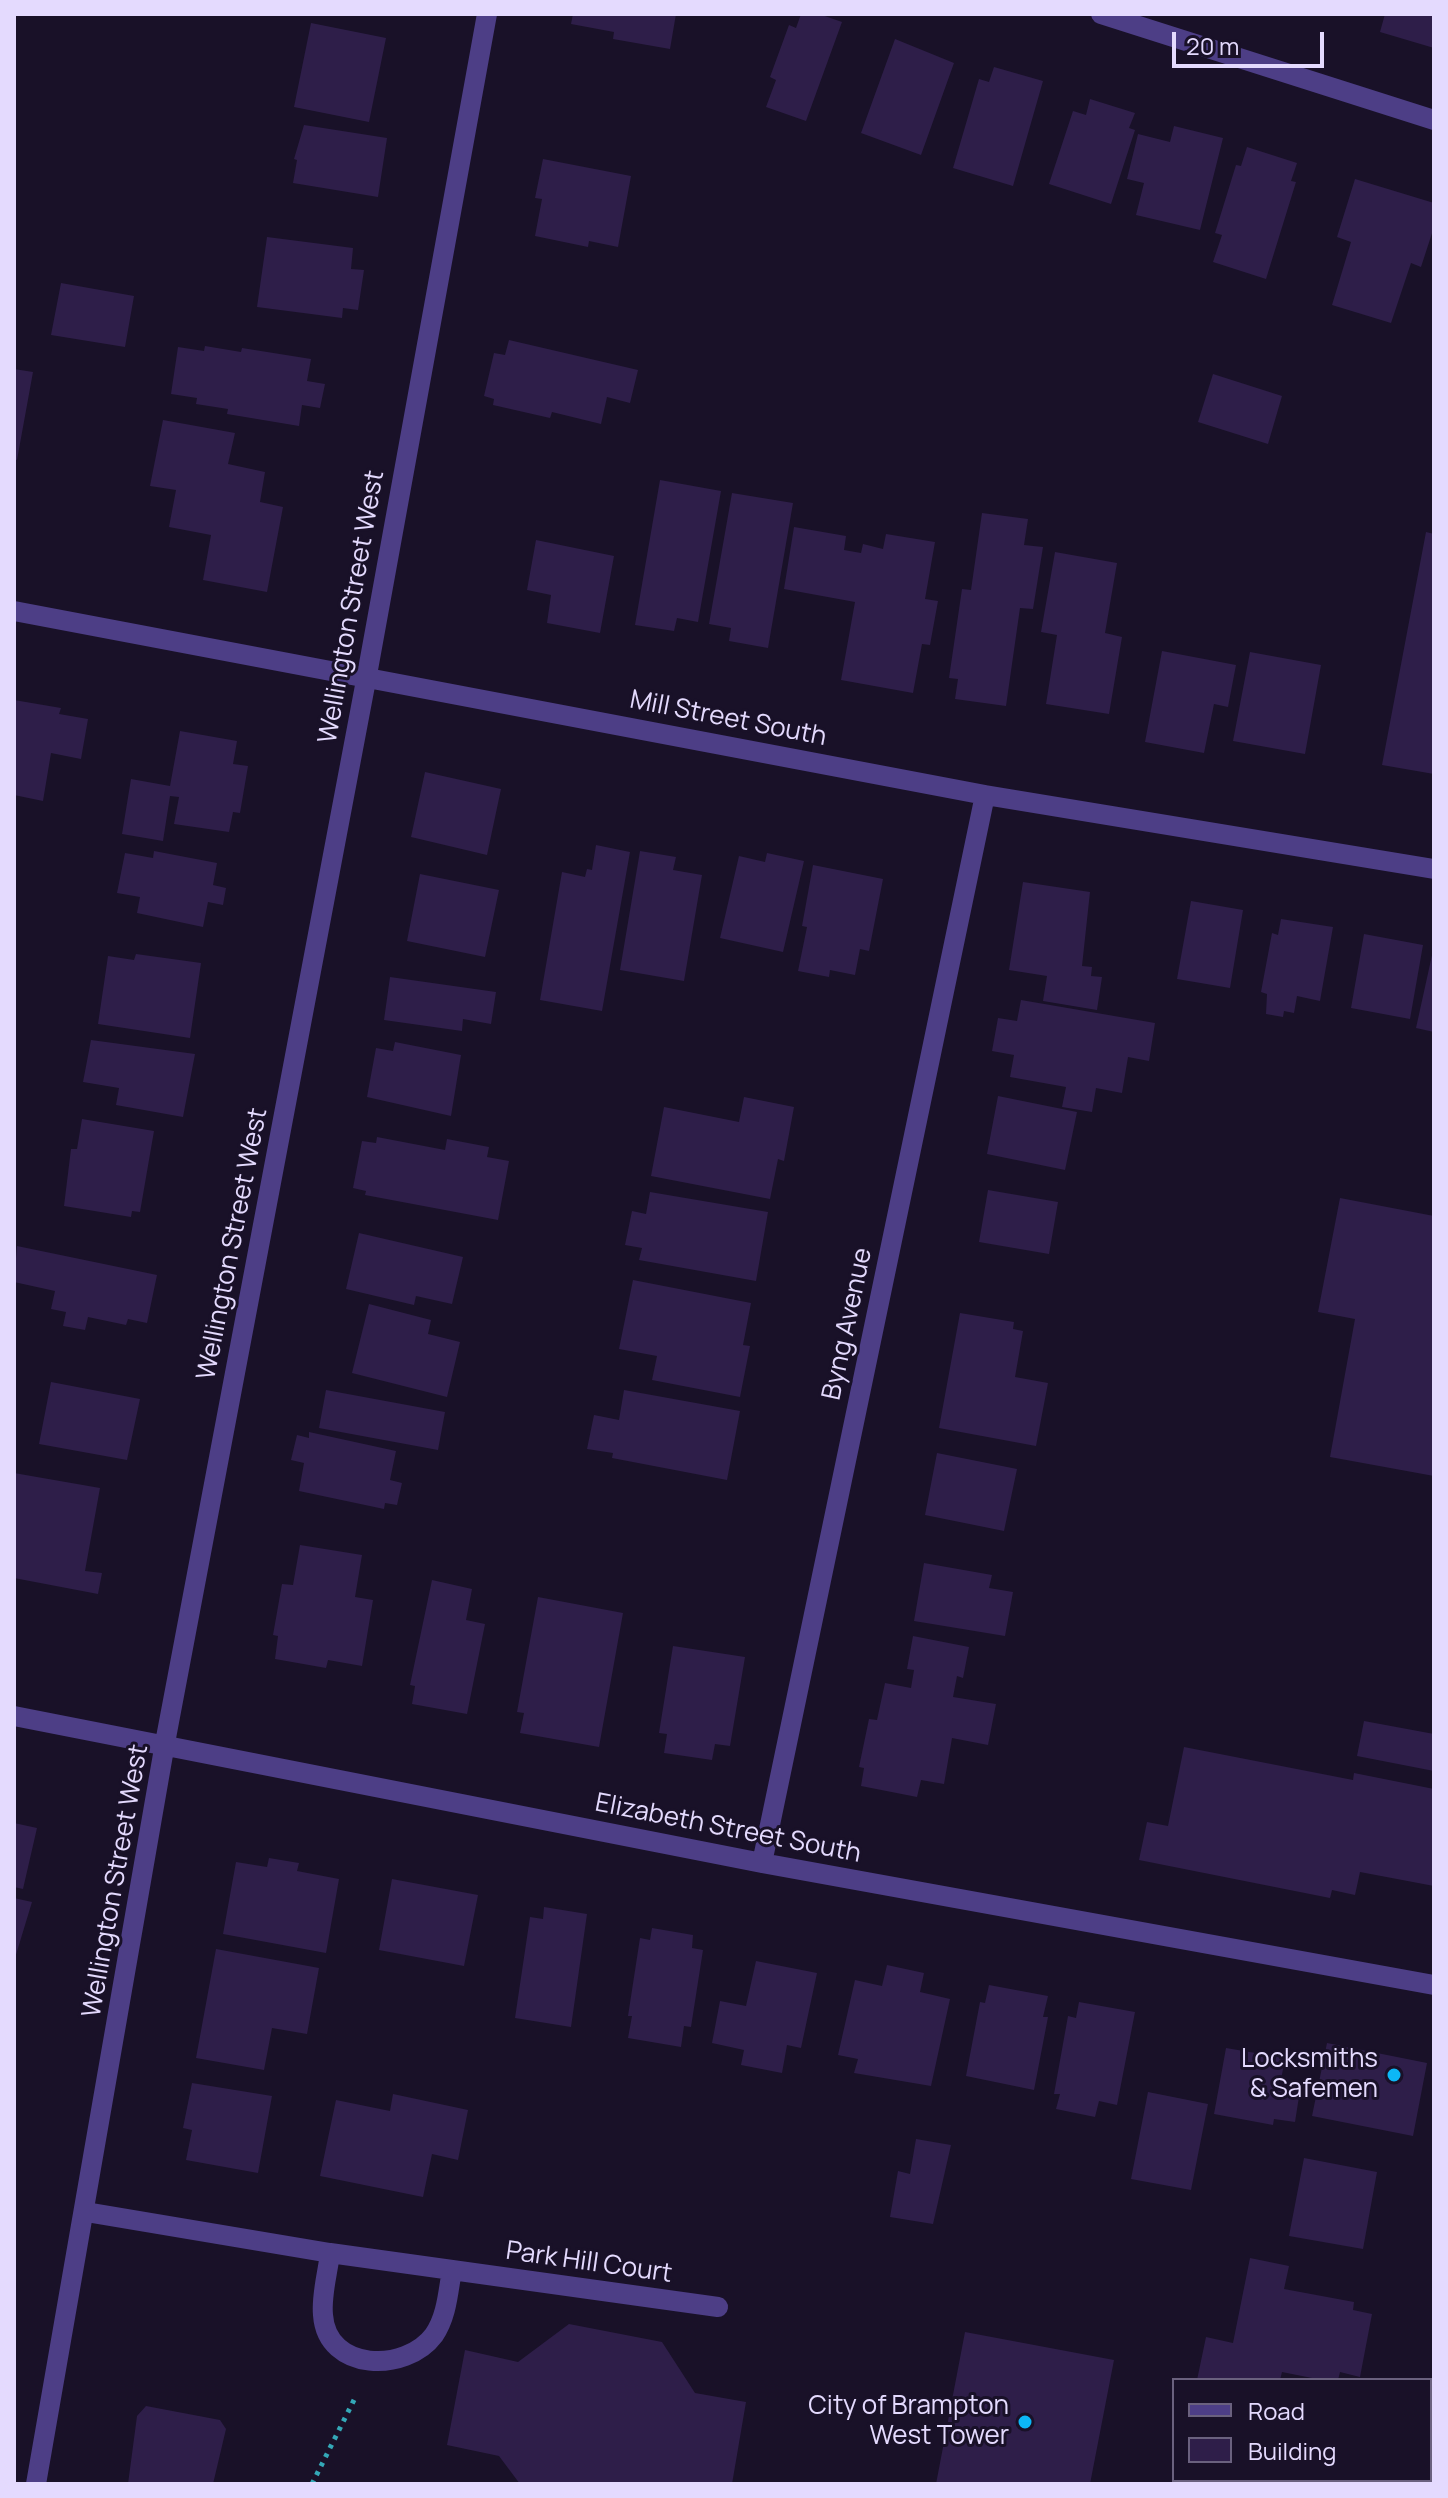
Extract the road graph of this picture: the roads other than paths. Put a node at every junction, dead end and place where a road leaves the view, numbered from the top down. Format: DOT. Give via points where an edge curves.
graph roads {
  1 [pos="487,14"];
  2 [pos="1101,14"];
  3 [pos="1434,120"];
  4 [pos="14,611"];
  5 [pos="367,675"];
  6 [pos="985,795"];
  7 [pos="1434,869"];
  8 [pos="14,1716"];
  9 [pos="165,1743"];
  10 [pos="762,1863"];
  11 [pos="1434,1985"];
  12 [pos="86,2212"];
  13 [pos="330,2253"];
  14 [pos="452,2270"];
  15 [pos="718,2307"];
  16 [pos="36,2484"];
  1 -- 5 [label="street, Wellington Street West"];
  2 -- 3 [label="street"];
  4 -- 5 [label="street, Mill Street South"];
  5 -- 6 [label="street, Mill Street South"];
  5 -- 9 [label="street, Wellington Street West"];
  6 -- 7 [label="street, Mill Street South"];
  6 -- 10 [label="street, Byng Avenue"];
  8 -- 9 [label="street, Elizabeth Street South"];
  9 -- 10 [label="street, Elizabeth Street South"];
  9 -- 12 [label="street, Wellington Street West"];
  10 -- 11 [label="street, Elizabeth Street South"];
  12 -- 13 [label="street, Park Hill Court"];
  12 -- 16 [label="street, Wellington Street West"];
  13 -- 14 [label="street, Park Hill Court"];
  13 -- 14 [label="street" via="326,2327 340,2347 369,2363 389,2361 431,2338 443,2319"];
  14 -- 15 [label="street, Park Hill Court"];
}
